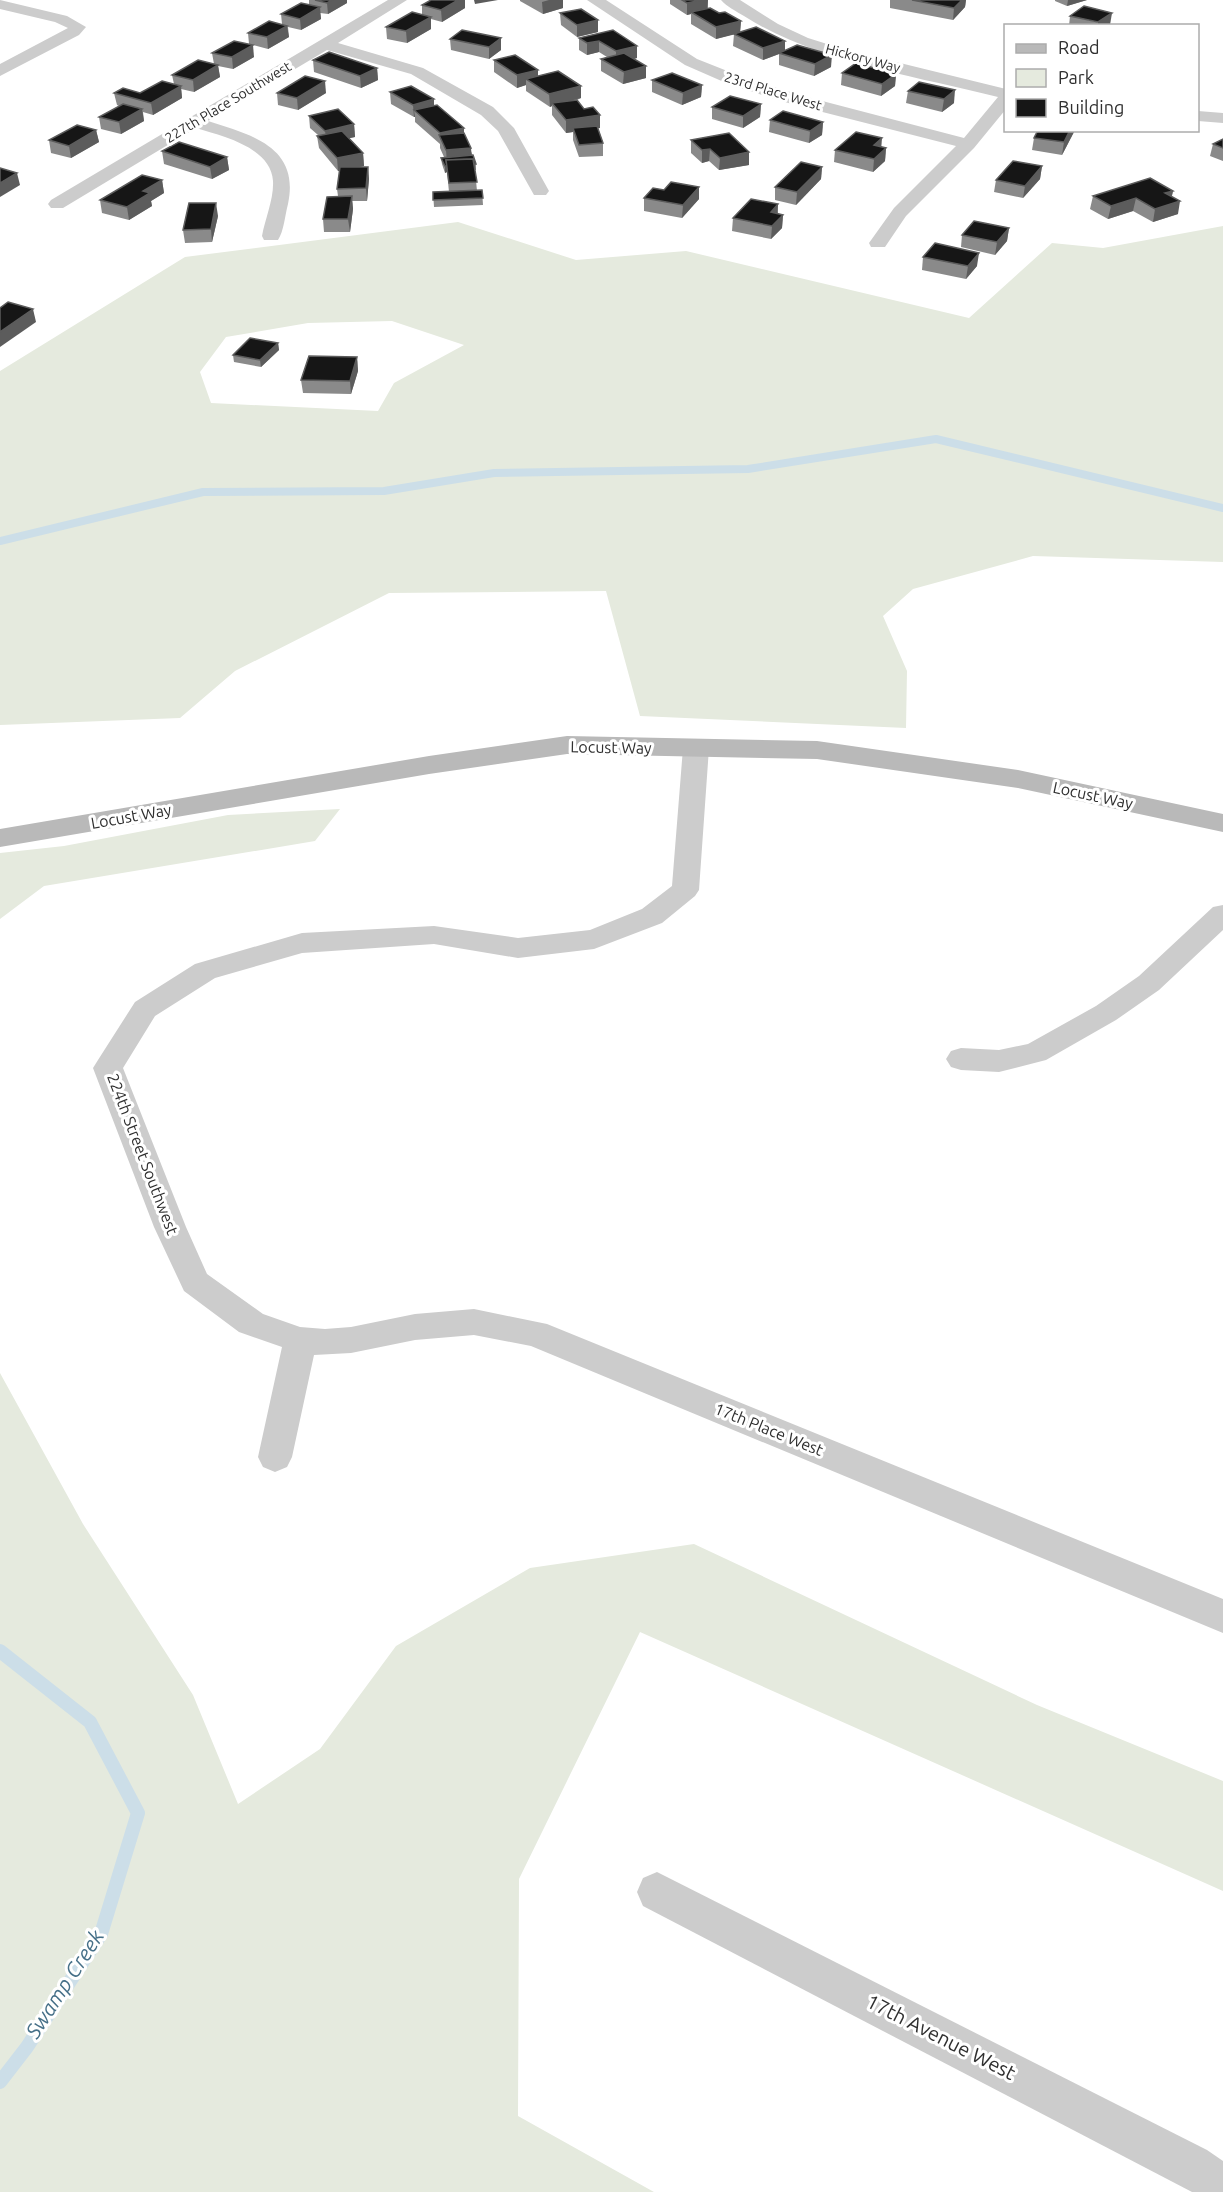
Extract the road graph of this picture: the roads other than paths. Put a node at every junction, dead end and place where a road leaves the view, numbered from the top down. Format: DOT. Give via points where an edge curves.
graph roads {
  1 [pos="399,0"];
  2 [pos="595,0"];
  3 [pos="729,0"];
  4 [pos="0,4"];
  5 [pos="325,44"];
  6 [pos="0,71"];
  7 [pos="1004,96"];
  8 [pos="1004,97"];
  9 [pos="1199,116"];
  10 [pos="1223,118"];
  11 [pos="193,122"];
  12 [pos="968,144"];
  13 [pos="540,191"];
  14 [pos="57,204"];
  15 [pos="271,236"];
  16 [pos="878,243"];
  17 [pos="696,748"];
  18 [pos="1223,823"];
  19 [pos="0,838"];
  20 [pos="1223,914"];
  21 [pos="961,1059"];
  22 [pos="300,1340"];
  23 [pos="275,1457"];
  24 [pos="1223,1616"];
  25 [pos="657,1892"];
  26 [pos="1223,2186"];
  1 -- 5 [label="street, 227th Place Southwest"];
  2 -- 12 [label="street, 23rd Place West" via="691,62 739,82"];
  3 -- 7 [label="street, Hickory Way" via="802,41"];
  4 -- 6 [label="street" via="78,27"];
  5 -- 11 [label="street, 227th Place Southwest"];
  5 -- 13 [label="street" via="417,70 487,111 505,128"];
  8 -- 12 [label="street"];
  9 -- 10 [label="street"];
  11 -- 14 [label="street, 227th Place Southwest"];
  11 -- 15 [label="street" via="255,145 275,160 282,180"];
  12 -- 16 [label="street" via="900,212"];
  17 -- 18 [label="main road, Locust Way" via="817,750 959,770"];
  17 -- 19 [label="main road, Locust Way" via="567,745"];
  17 -- 22 [label="street, 224th Street Southwest" via="685,890 652,916 594,939 518,948 434,935 302,943 205,971 145,1009 108,1068 195,1282 251,1323"];
  20 -- 21 [label="street" via="1149,983 1036,1053 999,1061"];
  22 -- 23 [label="street"];
  22 -- 24 [label="street, 17th Place West" via="351,1340 415,1327 474,1322 536,1334"];
  25 -- 26 [label="street, 17th Avenue West"];
}
